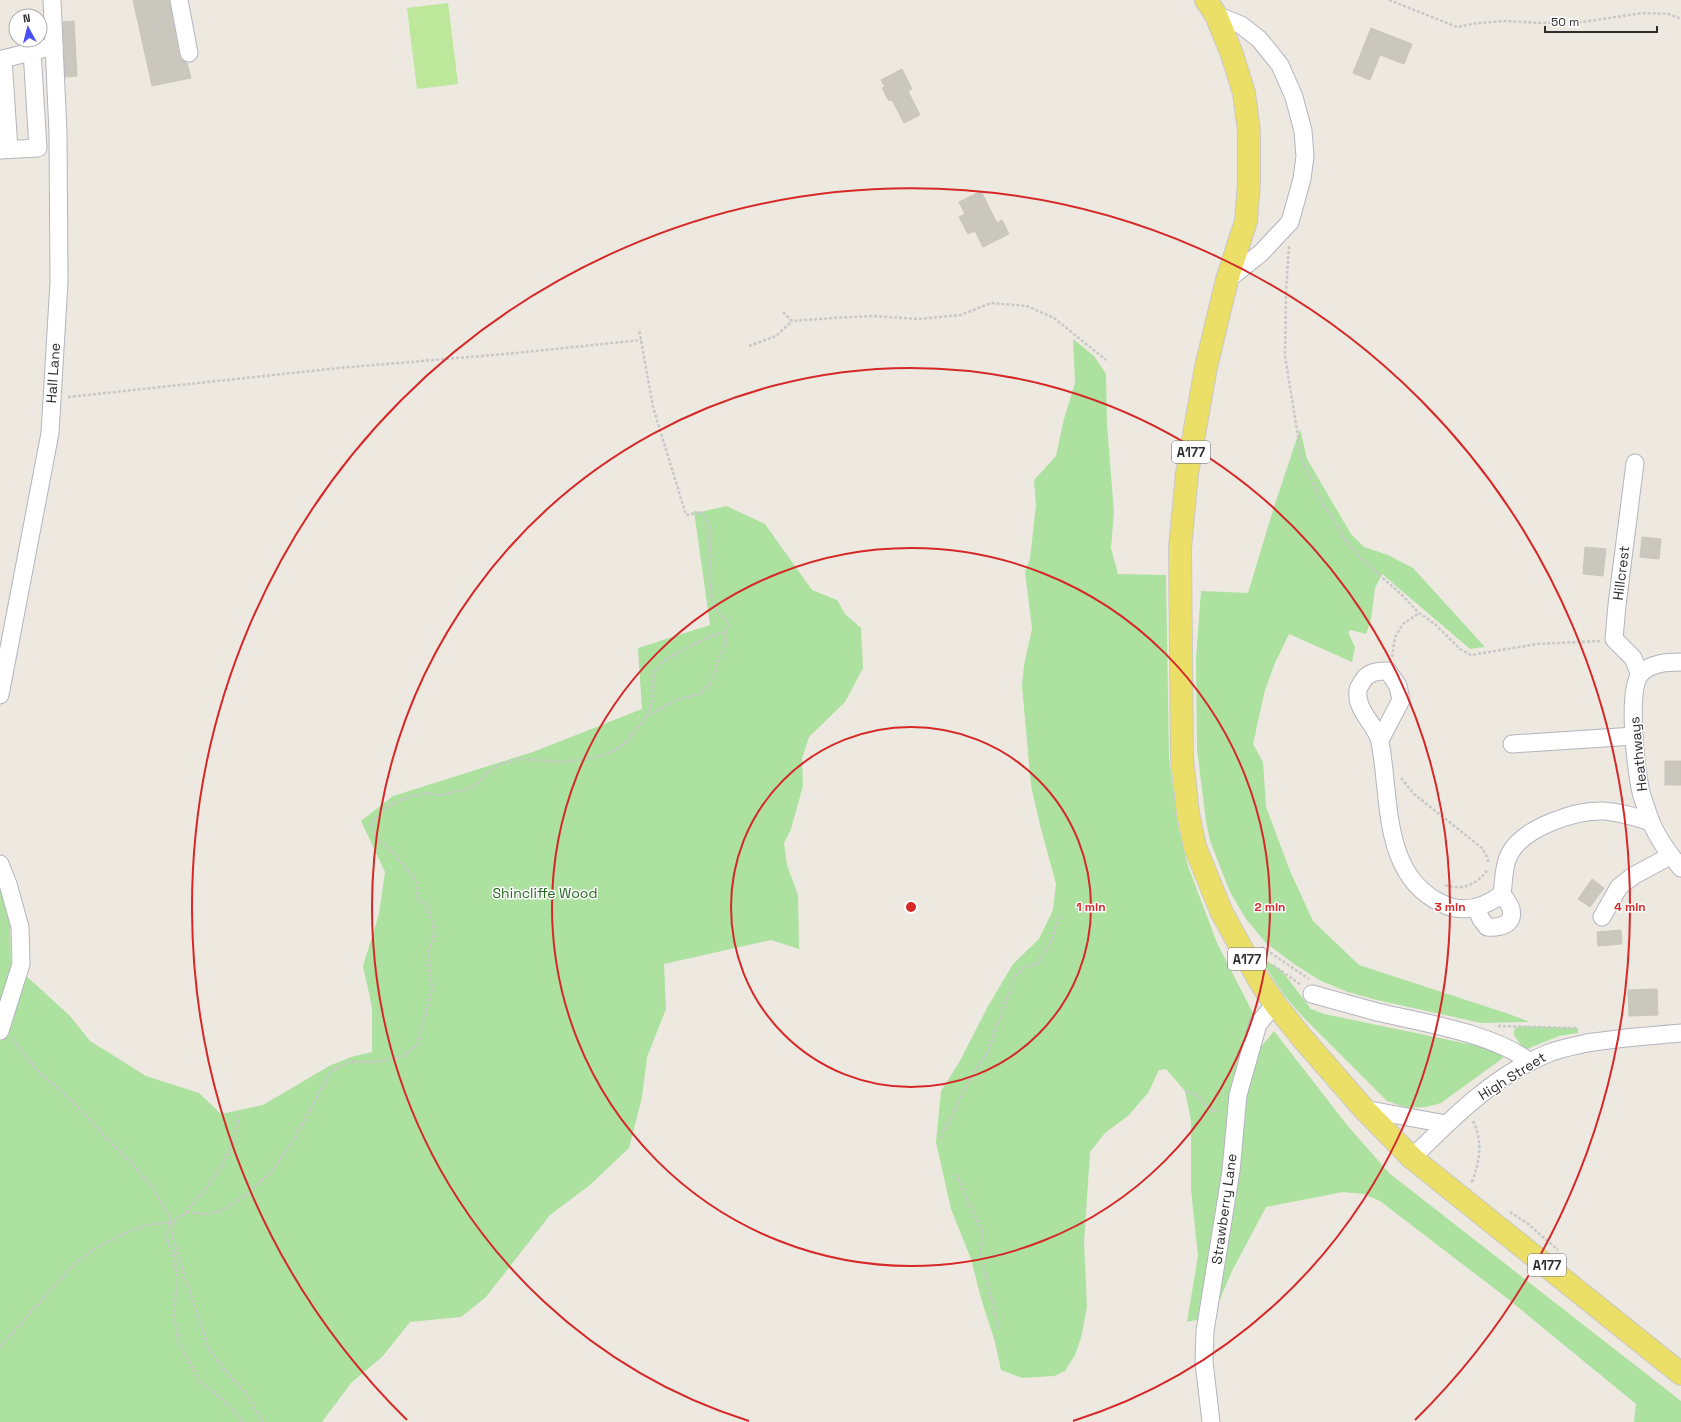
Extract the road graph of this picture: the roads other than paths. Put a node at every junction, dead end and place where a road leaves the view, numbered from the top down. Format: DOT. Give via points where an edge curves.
graph roads {
  1 [pos="52,0"];
  2 [pos="179,0"];
  3 [pos="1211,7"];
  4 [pos="54,46"];
  5 [pos="32,51"];
  6 [pos="189,53"];
  7 [pos="4,150"];
  8 [pos="1227,280"];
  9 [pos="1636,463"];
  10 [pos="1681,662"];
  11 [pos="1640,674"];
  12 [pos="0,696"];
  13 [pos="1634,736"];
  14 [pos="1380,740"];
  15 [pos="1512,744"];
  16 [pos="1651,822"];
  17 [pos="1676,862"];
  18 [pos="0,864"];
  19 [pos="1502,894"];
  20 [pos="1476,908"];
  21 [pos="1602,916"];
  22 [pos="1314,989"];
  23 [pos="1275,1004"];
  24 [pos="1681,1033"];
  25 [pos="6,1035"];
  26 [pos="1530,1062"];
  27 [pos="1364,1109"];
  28 [pos="1446,1124"];
  29 [pos="1412,1158"];
  30 [pos="1681,1374"];
  31 [pos="1211,1422"];
  1 -- 4 [label="street, Hall Lane"];
  2 -- 6 [label="street"];
  3 -- 8 [label="main road, A177" via="1232,54 1244,93 1249,131 1246,221"];
  3 -- 8 [label="street" via="1259,39 1280,65 1294,97 1303,131 1305,156 1302,180 1290,222 1261,253"];
  4 -- 5 [label="street"];
  4 -- 12 [label="street, Hall Lane" via="58,133 59,282 50,433"];
  5 -- 7 [label="street" via="4,58"];
  5 -- 7 [label="street" via="38,148"];
  8 -- 23 [label="main road, A177" via="1206,367 1192,443 1180,548 1182,758 1188,813 1195,847 1222,912"];
  9 -- 11 [label="street, Hillcrest" via="1614,639 1633,658"];
  10 -- 11 [label="street" via="1659,664 1649,667"];
  11 -- 13 [label="street, Heathways" via="1635,688"];
  13 -- 15 [label="street"];
  13 -- 16 [label="street, Heathways" via="1642,796"];
  14 -- 20 [label="street" via="1388,815 1396,848 1406,871 1418,888 1436,901 1450,908"];
  16 -- 17 [label="street, Heathways"];
  16 -- 19 [label="street" via="1629,815 1602,811 1574,815 1538,828 1518,843 1509,855"];
  17 -- 21 [label="street" via="1633,876 1620,887"];
  18 -- 25 [label="street" via="20,927 21,964"];
  19 -- 20 [label="street" via="1490,903"];
  19 -- 20 [label="street" via="1511,908 1511,916 1506,924 1487,927"];
  22 -- 26 [label="street" via="1501,1045 1519,1053"];
  23 -- 27 [label="main road, A177"];
  23 -- 31 [label="street, Strawberry Lane" via="1258,1024 1238,1095 1231,1171 1205,1331 1204,1362"];
  24 -- 26 [label="street, High Street" via="1602,1041 1550,1052"];
  26 -- 28 [label="street, High Street" via="1487,1089"];
  27 -- 28 [label="street"];
  27 -- 29 [label="main road, A177"];
  28 -- 29 [label="street, High Street"];
  29 -- 30 [label="main road, A177"];
}
